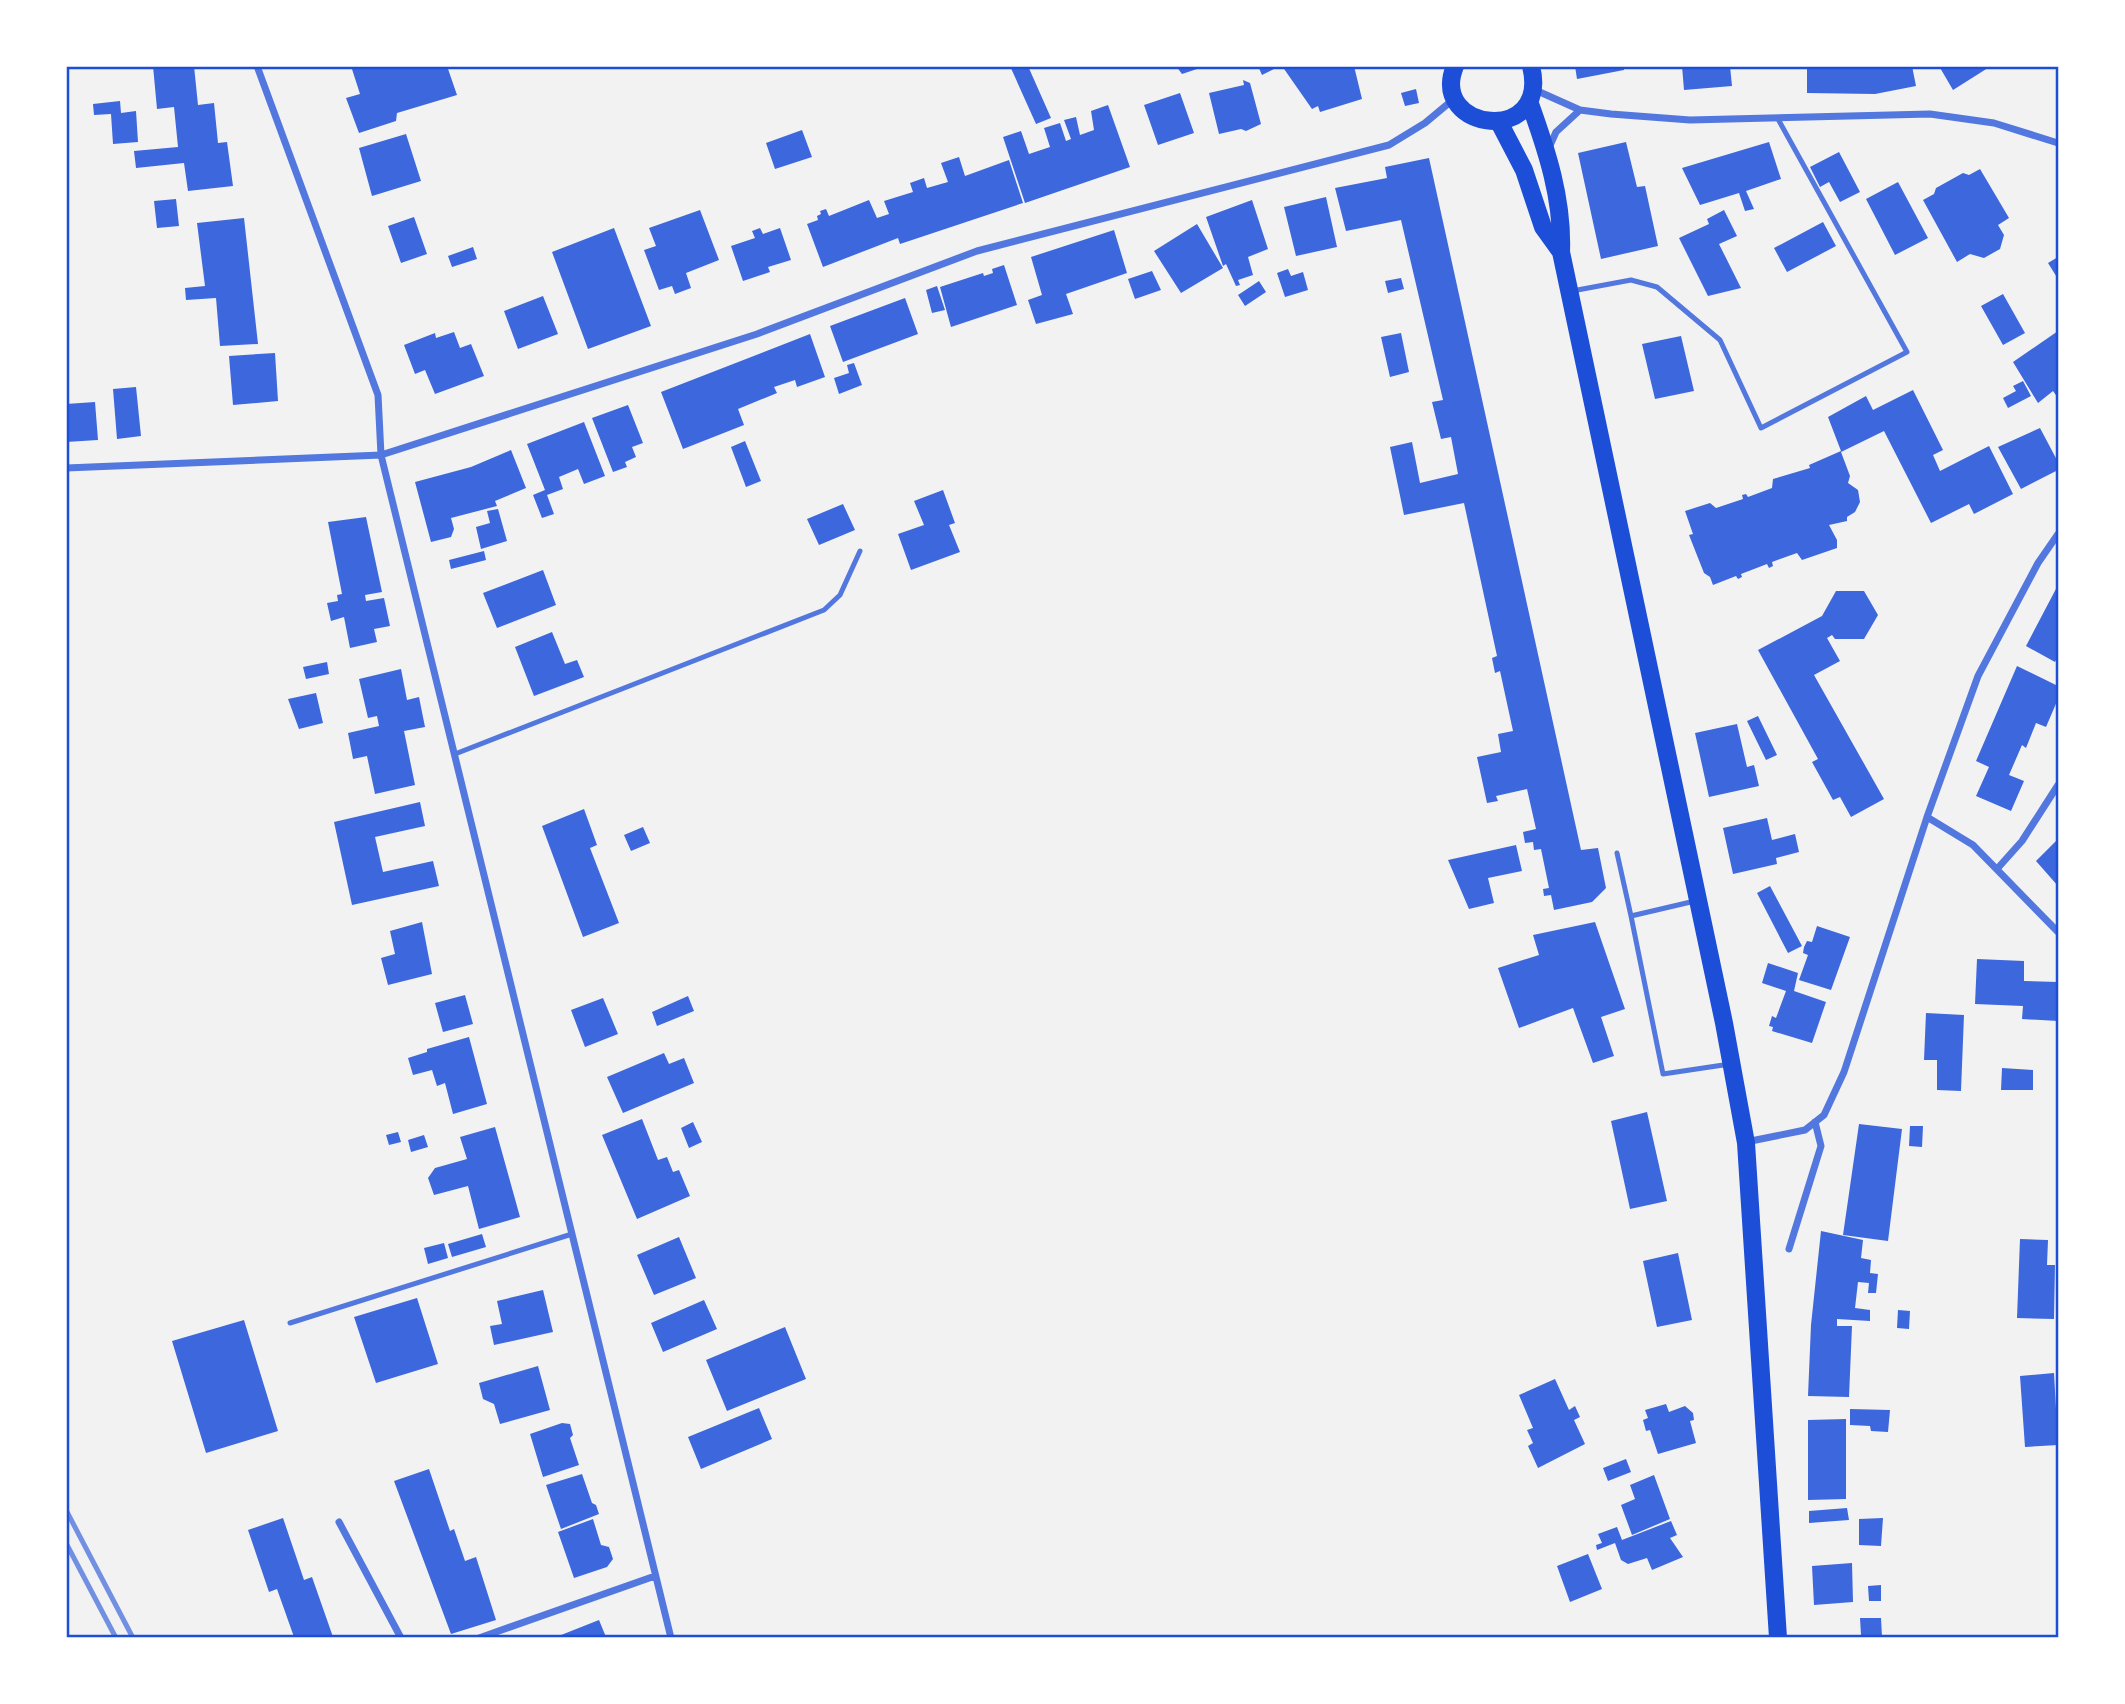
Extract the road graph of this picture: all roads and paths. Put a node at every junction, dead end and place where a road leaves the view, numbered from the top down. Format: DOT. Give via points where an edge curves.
graph roads {
  1 [pos="257,66"];
  2 [pos="1455,66"];
  3 [pos="1531,66"];
  4 [pos="1531,95"];
  5 [pos="1455,97"];
  6 [pos="1580,110"];
  7 [pos="1778,119"];
  8 [pos="1499,122"];
  9 [pos="2059,143"];
  10 [pos="1547,151"];
  11 [pos="1561,253"];
  12 [pos="1569,291"];
  13 [pos="382,455"];
  14 [pos="66,468"];
  15 [pos="2059,534"];
  16 [pos="860,551"];
  17 [pos="455,754"];
  18 [pos="2059,785"];
  19 [pos="1927,817"];
  20 [pos="1617,853"];
  21 [pos="1997,869"];
  22 [pos="1698,900"];
  23 [pos="1630,916"];
  24 [pos="2059,932"];
  25 [pos="1731,1063"];
  26 [pos="1815,1122"];
  27 [pos="1746,1143"];
  28 [pos="572,1234"];
  29 [pos="1789,1249"];
  30 [pos="290,1323"];
  31 [pos="339,1522"];
  32 [pos="656,1576"];
  33 [pos="401,1637"];
  34 [pos="479,1637"];
  35 [pos="671,1637"];
  36 [pos="1778,1637"];
  1 -- 13 [label="street" via="378,395"];
  2 -- 5 [label="main road"];
  3 -- 4 [label="main road"];
  4 -- 6 [label="street"];
  4 -- 8 [label="main road" via="1511,118"];
  4 -- 10 [label="main road"];
  5 -- 8 [label="main road" via="1472,117"];
  5 -- 13 [label="street" via="1389,145 977,251 757,334"];
  6 -- 7 [label="street" via="1690,121"];
  6 -- 10 [label="street" via="1556,132"];
  7 -- 9 [label="street" via="1930,114 1994,123"];
  7 -- 12 [label="lane" via="1907,352 1761,428 1720,340 1657,287 1631,279"];
  8 -- 11 [label="main road" via="1524,170 1543,227"];
  10 -- 11 [label="main road" via="1562,218"];
  11 -- 12 [label="main road"];
  12 -- 22 [label="main road"];
  13 -- 14 [label="street"];
  13 -- 17 [label="street"];
  15 -- 19 [label="street" via="2038,563 1978,676"];
  16 -- 17 [label="lane" via="840,595 824,610"];
  17 -- 28 [label="street"];
  18 -- 21 [label="street"];
  19 -- 21 [label="street" via="1973,845"];
  19 -- 26 [label="street" via="1844,1072 1824,1115"];
  20 -- 23 [label="lane"];
  21 -- 24 [label="street"];
  22 -- 23 [label="lane"];
  22 -- 25 [label="main road"];
  23 -- 25 [label="lane" via="1663,1074"];
  25 -- 27 [label="main road"];
  26 -- 27 [label="street" via="1805,1130"];
  26 -- 29 [label="street" via="1821,1146"];
  27 -- 36 [label="main road"];
  28 -- 30 [label="lane"];
  28 -- 32 [label="street"];
  31 -- 33 [label="street"];
  32 -- 34 [label="street"];
  32 -- 35 [label="street"];
}
